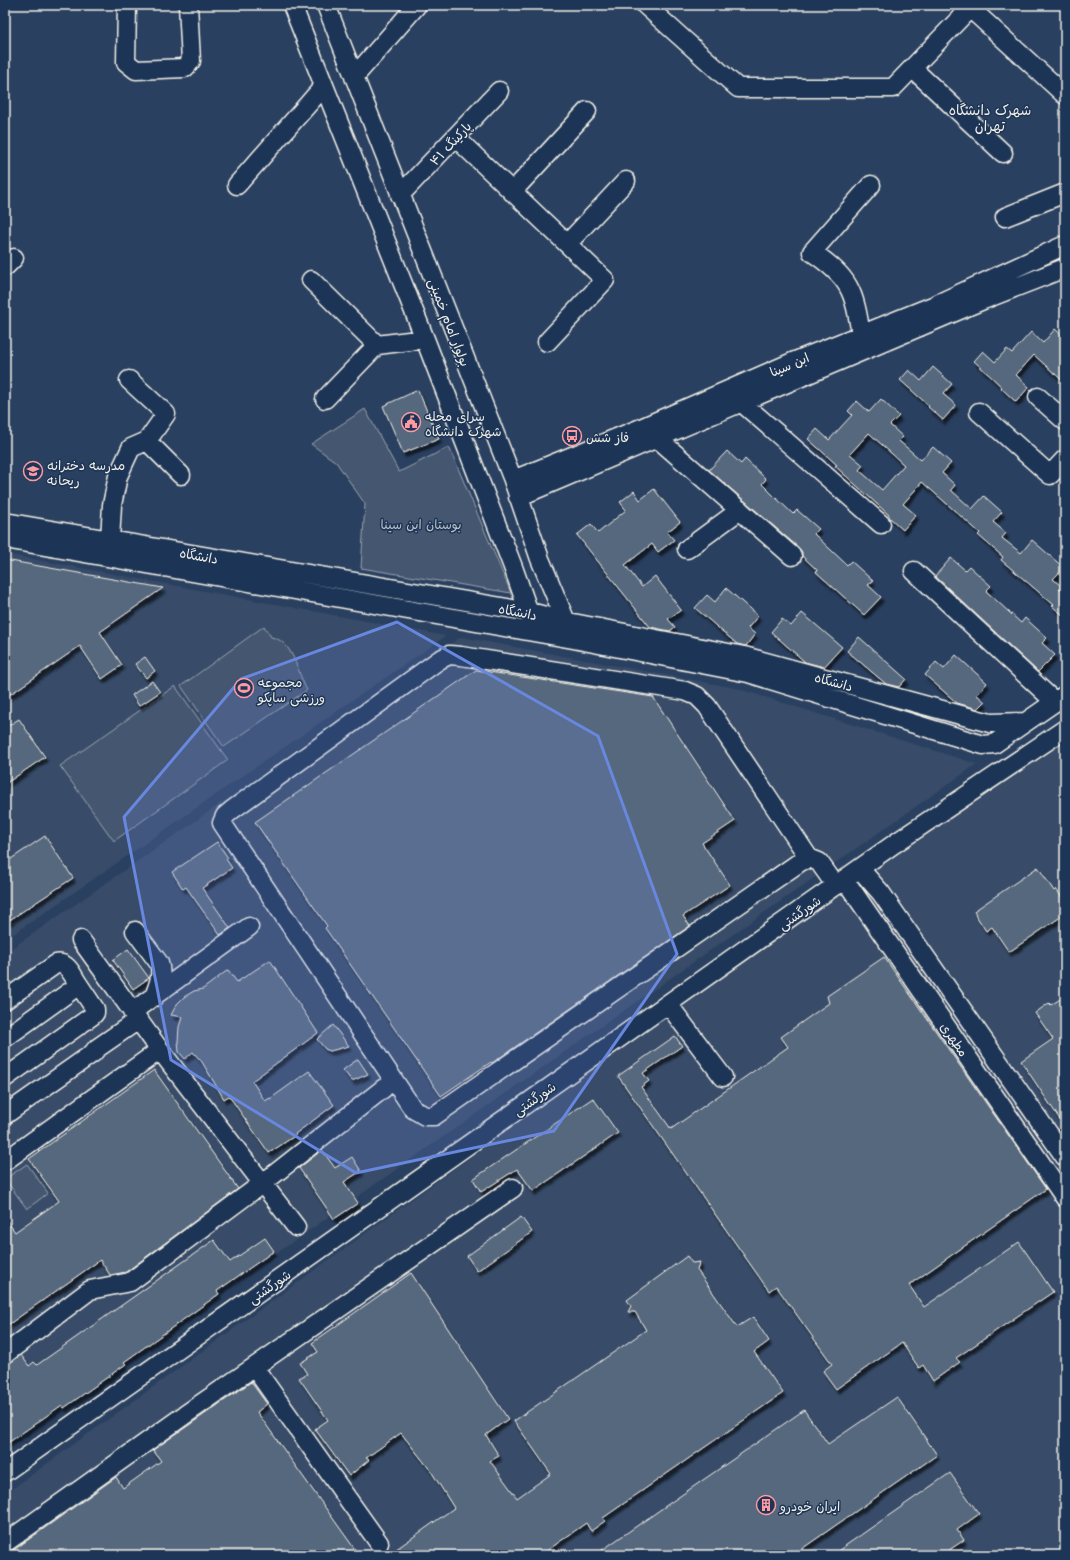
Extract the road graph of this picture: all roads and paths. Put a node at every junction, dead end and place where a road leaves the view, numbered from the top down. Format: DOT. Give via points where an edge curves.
graph roads {
  1 [pos="127,5"];
  2 [pos="188,5"];
  3 [pos="292,5"];
  4 [pos="326,5"];
  5 [pos="417,5"];
  6 [pos="644,5"];
  7 [pos="980,9"];
  8 [pos="912,68"];
  9 [pos="354,77"];
  10 [pos="324,86"];
  11 [pos="499,91"];
  12 [pos="1065,95"];
  13 [pos="587,111"];
  14 [pos="455,137"];
  15 [pos="1003,153"];
  16 [pos="626,181"];
  17 [pos="237,184"];
  18 [pos="871,185"];
  19 [pos="512,192"];
  20 [pos="1065,193"];
  21 [pos="400,194"];
  22 [pos="1005,217"];
  23 [pos="567,244"];
  24 [pos="1065,245"];
  25 [pos="1065,268"];
  26 [pos="312,280"];
  27 [pos="862,335"];
  28 [pos="425,339"];
  29 [pos="546,342"];
  30 [pos="377,344"];
  31 [pos="130,380"];
  32 [pos="1038,397"];
  33 [pos="325,399"];
  34 [pos="741,402"];
  35 [pos="979,412"];
  36 [pos="1065,421"];
  37 [pos="657,438"];
  38 [pos="147,441"];
  39 [pos="1065,459"];
  40 [pos="181,476"];
  41 [pos="515,488"];
  42 [pos="740,510"];
  43 [pos="5,522"];
  44 [pos="881,524"];
  45 [pos="5,539"];
  46 [pos="110,540"];
  47 [pos="688,549"];
  48 [pos="792,556"];
  49 [pos="914,571"];
  50 [pos="530,612"];
  51 [pos="570,631"];
  52 [pos="535,632"];
  53 [pos="1060,698"];
  54 [pos="1026,722"];
  55 [pos="1065,729"];
  56 [pos="809,858"];
  57 [pos="860,869"];
  58 [pos="840,883"];
  59 [pos="249,927"];
  60 [pos="135,931"];
  61 [pos="81,940"];
  62 [pos="79,985"];
  63 [pos="154,996"];
  64 [pos="5,1000"];
  65 [pos="668,1004"];
  66 [pos="135,1016"];
  67 [pos="82,1023"];
  68 [pos="5,1038"];
  69 [pos="96,1049"];
  70 [pos="160,1050"];
  71 [pos="723,1077"];
  72 [pos="5,1078"];
  73 [pos="384,1088"];
  74 [pos="5,1115"];
  75 [pos="1065,1157"];
  76 [pos="5,1161"];
  77 [pos="262,1183"];
  78 [pos="513,1188"];
  79 [pos="1065,1198"];
  80 [pos="296,1227"];
  81 [pos="5,1354"];
  82 [pos="254,1367"];
  83 [pos="5,1472"];
  84 [pos="5,1543"];
  85 [pos="379,1543"];
  1 -- 2 [label="street" via="126,62 136,70 185,68 191,61"];
  3 -- 10 [label="street"];
  4 -- 9 [label="street, بولوار امام خمینی"];
  5 -- 9 [label="street"];
  6 -- 8 [label="street" via="738,88 893,88"];
  7 -- 8 [label="street" via="970,8"];
  7 -- 12 [label="street"];
  8 -- 15 [label="street"];
  9 -- 21 [label="street, بولوار امام خمینی"];
  10 -- 17 [label="street"];
  10 -- 28 [label="street"];
  11 -- 14 [label="street, پارکینگ ۴۱"];
  13 -- 19 [label="street"];
  14 -- 19 [label="street"];
  14 -- 21 [label="street, پارکینگ ۴۱"];
  16 -- 23 [label="street"];
  18 -- 27 [label="street" via="812,252 832,266 846,281 857,306"];
  19 -- 23 [label="street"];
  20 -- 22 [label="street"];
  21 -- 41 [label="street, بولوار امام خمینی"];
  23 -- 29 [label="street" via="605,280"];
  24 -- 27 [label="street, ابن سینا" via="935,305"];
  25 -- 34 [label="street, ابن سینا"];
  26 -- 30 [label="street"];
  27 -- 41 [label="street, ابن سینا" via="795,361 641,428"];
  28 -- 30 [label="street"];
  28 -- 50 [label="street"];
  30 -- 33 [label="street"];
  31 -- 38 [label="street" via="166,414"];
  32 -- 36 [label="street"];
  34 -- 37 [label="street, ابن سینا"];
  34 -- 44 [label="street"];
  35 -- 39 [label="street" via="1050,475"];
  37 -- 41 [label="street, ابن سینا"];
  37 -- 42 [label="street"];
  38 -- 40 [label="street"];
  38 -- 46 [label="street" via="131,448 118,476 112,504"];
  41 -- 51 [label="street, بولوار امام خمینی" via="540,559"];
  42 -- 47 [label="street"];
  42 -- 48 [label="street"];
  43 -- 46 [label="street, دانشگاه"];
  45 -- 52 [label="street, دانشگاه"];
  46 -- 50 [label="street, دانشگاه"];
  49 -- 53 [label="street"];
  50 -- 51 [label="street, دانشگاه"];
  50 -- 52 [label="street"];
  51 -- 52 [label="street, دانشگاه"];
  51 -- 54 [label="street, دانشگاه" via="744,656 990,723"];
  51 -- 54 [label="street, دانشگاه" via="748,673 982,745 994,744"];
  53 -- 54 [label="street"];
  55 -- 57 [label="street, شورگشتی"];
  56 -- 56 [label="street, مطهری" via="434,1116 425,1116 413,1109 222,823 232,810 449,655 685,691 697,696 707,706"];
  56 -- 58 [label="street, مطهری" via="819,862"];
  57 -- 58 [label="street, شورگشتی"];
  57 -- 75 [label="street, مطهری" via="881,893"];
  58 -- 65 [label="street, شورگشتی"];
  58 -- 79 [label="street, مطهری"];
  59 -- 63 [label="street"];
  60 -- 63 [label="street" via="161,969"];
  61 -- 66 [label="street"];
  62 -- 64 [label="street" via="65,964 56,964"];
  62 -- 67 [label="street" via="95,1009 95,1013"];
  62 -- 68 [label="street"];
  63 -- 66 [label="street"];
  65 -- 71 [label="street"];
  65 -- 83 [label="street, شورگشتی"];
  66 -- 69 [label="street"];
  66 -- 70 [label="street"];
  67 -- 69 [label="street" via="97,1043"];
  67 -- 72 [label="street"];
  69 -- 74 [label="street"];
  70 -- 76 [label="street"];
  70 -- 77 [label="street"];
  73 -- 77 [label="street"];
  77 -- 80 [label="street"];
  77 -- 81 [label="street" via="130,1282 90,1290"];
  78 -- 82 [label="street"];
  82 -- 84 [label="street"];
  82 -- 85 [label="street"];
}
